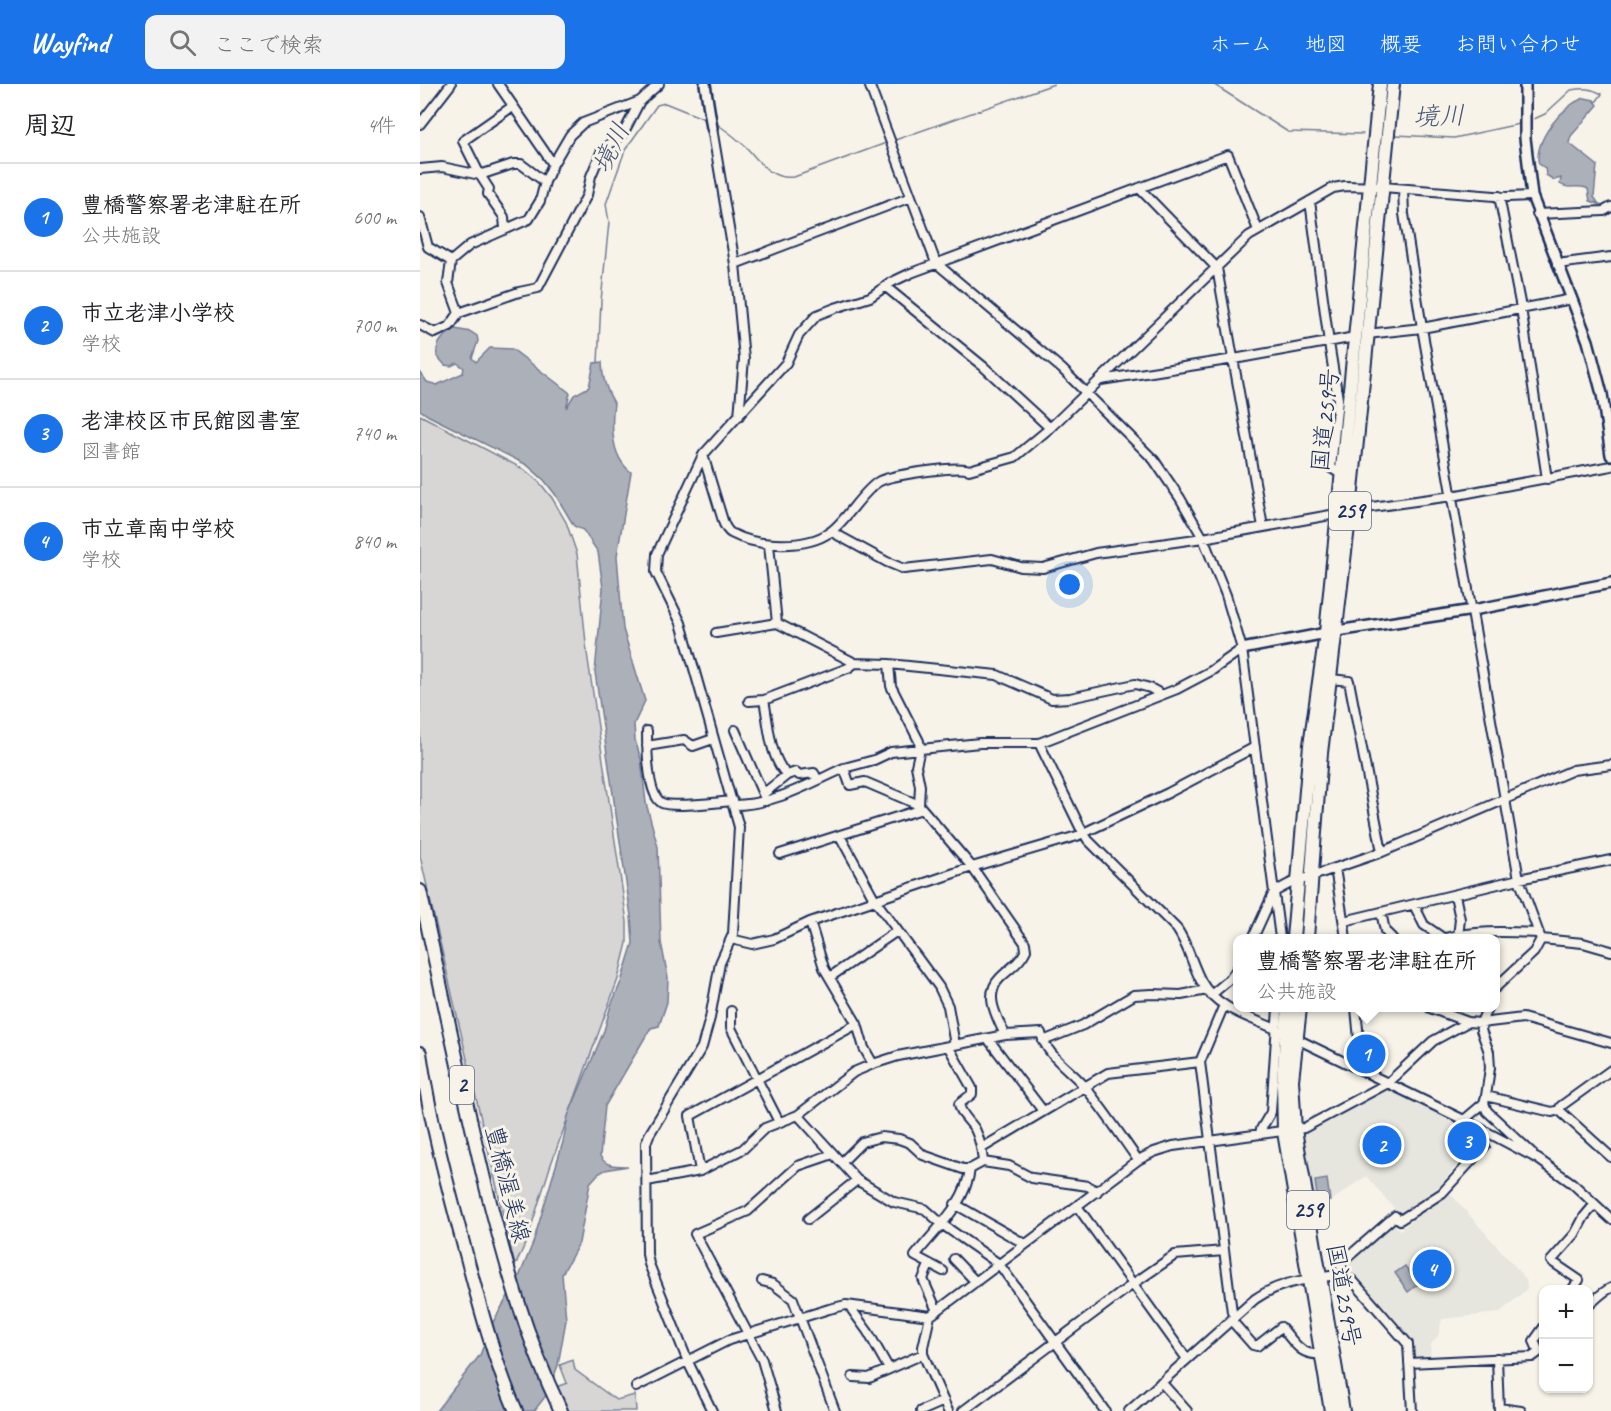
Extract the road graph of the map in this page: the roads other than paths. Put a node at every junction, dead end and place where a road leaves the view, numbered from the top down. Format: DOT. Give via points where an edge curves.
graph roads {
  1 [pos="451,84"];
  2 [pos="498,84"];
  3 [pos="659,84"];
  4 [pos="705,84"];
  5 [pos="869,84"];
  6 [pos="1380,84"];
  7 [pos="1393,84"];
  8 [pos="1525,84"];
  9 [pos="640,101"];
  10 [pos="513,106"];
  11 [pos="420,124"];
  12 [pos="712,128"];
  13 [pos="553,165"];
  14 [pos="420,169"];
  15 [pos="480,176"];
  16 [pos="545,182"];
  17 [pos="1376,187"];
  18 [pos="1139,188"];
  19 [pos="1403,189"];
  20 [pos="1499,196"];
  21 [pos="1532,196"];
  22 [pos="911,197"];
  23 [pos="1310,201"];
  24 [pos="1611,207"];
  25 [pos="1537,214"];
  26 [pos="420,217"];
  27 [pos="505,229"];
  28 [pos="421,230"];
  29 [pos="1258,230"];
  30 [pos="1611,257"];
  31 [pos="452,261"];
  32 [pos="936,263"];
  33 [pos="735,264"];
  34 [pos="1557,264"];
  35 [pos="1217,268"];
  36 [pos="886,287"];
  37 [pos="1572,299"];
  38 [pos="1521,308"];
  39 [pos="459,313"];
  40 [pos="420,325"];
  41 [pos="1422,328"];
  42 [pos="1361,336"];
  43 [pos="1329,343"];
  44 [pos="1234,359"];
  45 [pos="1101,380"];
  46 [pos="1087,393"];
  47 [pos="739,416"];
  48 [pos="1050,428"];
  49 [pos="703,455"];
  50 [pos="1611,455"];
  51 [pos="1611,466"];
  52 [pos="1341,474"];
  53 [pos="1547,479"];
  54 [pos="1452,496"];
  55 [pos="1350,510"];
  56 [pos="1336,514"];
  57 [pos="1263,527"];
  58 [pos="832,532"];
  59 [pos="1203,538"];
  60 [pos="769,545"];
  61 [pos="1611,583"];
  62 [pos="1473,610"];
  63 [pos="777,623"];
  64 [pos="1331,632"];
  65 [pos="716,633"];
  66 [pos="1242,649"];
  67 [pos="855,663"];
  68 [pos="889,664"];
  69 [pos="1331,679"];
  70 [pos="1161,694"];
  71 [pos="764,700"];
  72 [pos="749,701"];
  73 [pos="735,730"];
  74 [pos="647,731"];
  75 [pos="713,740"];
  76 [pos="1039,743"];
  77 [pos="647,746"];
  78 [pos="1255,747"];
  79 [pos="920,749"];
  80 [pos="1611,765"];
  81 [pos="844,768"];
  82 [pos="787,775"];
  83 [pos="818,780"];
  84 [pos="765,798"];
  85 [pos="1506,800"];
  86 [pos="733,803"];
  87 [pos="920,807"];
  88 [pos="1084,833"];
  89 [pos="840,836"];
  90 [pos="1382,852"];
  91 [pos="780,854"];
  92 [pos="1611,860"];
  93 [pos="972,867"];
  94 [pos="1335,868"];
  95 [pos="1312,876"];
  96 [pos="1519,879"];
  97 [pos="1297,881"];
  98 [pos="420,891"];
  99 [pos="1274,892"];
  100 [pos="1455,895"];
  101 [pos="875,900"];
  102 [pos="1414,905"];
  103 [pos="1381,912"];
  104 [pos="1344,921"];
  105 [pos="810,922"];
  106 [pos="897,931"];
  107 [pos="1254,934"];
  108 [pos="1279,934"];
  109 [pos="1293,934"];
  110 [pos="1307,934"];
  111 [pos="1345,934"];
  112 [pos="1388,934"];
  113 [pos="1437,934"];
  114 [pos="1459,934"];
  115 [pos="1484,934"];
  116 [pos="1540,936"];
  117 [pos="732,939"];
  118 [pos="1611,951"];
  119 [pos="1233,975"];
  120 [pos="830,977"];
  121 [pos="1500,982"];
  122 [pos="1209,993"];
  123 [pos="1224,1005"];
  124 [pos="1233,1009"];
  125 [pos="731,1011"];
  126 [pos="1239,1012"];
  127 [pos="1278,1012"];
  128 [pos="1288,1012"];
  129 [pos="1300,1012"];
  130 [pos="1356,1012"];
  131 [pos="1441,1012"];
  132 [pos="1485,1012"];
  133 [pos="1468,1022"];
  134 [pos="1481,1023"];
  135 [pos="857,1024"];
  136 [pos="1278,1030"];
  137 [pos="1005,1035"];
  138 [pos="989,1040"];
  139 [pos="1043,1041"];
  140 [pos="1301,1041"];
  141 [pos="1611,1043"];
  142 [pos="951,1046"];
  143 [pos="420,1053"];
  144 [pos="1200,1062"];
  145 [pos="873,1064"];
  146 [pos="1354,1067"];
  147 [pos="1611,1070"];
  148 [pos="757,1079"];
  149 [pos="1388,1083"];
  150 [pos="1085,1087"];
  151 [pos="1485,1100"];
  152 [pos="1558,1110"];
  153 [pos="1043,1111"];
  154 [pos="798,1115"];
  155 [pos="1464,1120"];
  156 [pos="779,1122"];
  157 [pos="1479,1129"];
  158 [pos="1289,1131"];
  159 [pos="1260,1134"];
  160 [pos="1210,1142"];
  161 [pos="982,1148"];
  162 [pos="834,1154"];
  163 [pos="1611,1157"];
  164 [pos="1538,1159"];
  165 [pos="1138,1160"];
  166 [pos="842,1162"];
  167 [pos="983,1162"];
  168 [pos="970,1169"];
  169 [pos="700,1171"];
  170 [pos="857,1179"];
  171 [pos="647,1181"];
  172 [pos="1097,1192"];
  173 [pos="955,1204"];
  174 [pos="1595,1204"];
  175 [pos="1077,1206"];
  176 [pos="808,1219"];
  177 [pos="1611,1219"];
  178 [pos="943,1225"];
  179 [pos="1025,1244"];
  180 [pos="1224,1251"];
  181 [pos="954,1259"];
  182 [pos="999,1264"];
  183 [pos="929,1265"];
  184 [pos="943,1271"];
  185 [pos="1344,1276"];
  186 [pos="1314,1279"];
  187 [pos="762,1281"];
  188 [pos="976,1282"];
  189 [pos="1133,1284"];
  190 [pos="1576,1285"];
  191 [pos="1611,1288"];
  192 [pos="1593,1303"];
  193 [pos="852,1306"];
  194 [pos="937,1311"];
  195 [pos="930,1316"];
  196 [pos="800,1317"];
  197 [pos="1233,1318"];
  198 [pos="747,1333"];
  199 [pos="1539,1334"];
  200 [pos="1056,1342"];
  201 [pos="923,1354"];
  202 [pos="1321,1354"];
  203 [pos="1497,1358"];
  204 [pos="1187,1359"];
  205 [pos="688,1362"];
  206 [pos="1409,1363"];
  207 [pos="889,1369"];
  208 [pos="853,1377"];
  209 [pos="1161,1382"];
  210 [pos="636,1387"];
  211 [pos="944,1401"];
  212 [pos="1499,1410"];
  213 [pos="516,1411"];
  214 [pos="561,1411"];
  215 [pos="712,1411"];
  216 [pos="777,1411"];
  217 [pos="835,1411"];
  218 [pos="921,1411"];
  219 [pos="948,1411"];
  220 [pos="963,1411"];
  221 [pos="1105,1411"];
  222 [pos="1129,1411"];
  223 [pos="1187,1411"];
  224 [pos="1331,1411"];
  225 [pos="1343,1411"];
  226 [pos="1412,1411"];
  227 [pos="1521,1411"];
  1 -- 11 [label="street"];
  2 -- 10 [label="street"];
  3 -- 9 [label="street"];
  4 -- 12 [label="street"];
  5 -- 22 [label="street"];
  6 -- 17 [label="main road, 国道259号 / 259"];
  7 -- 17 [label="main road, 国道259号 / 259"];
  8 -- 21 [label="street" via="1525,138"];
  9 -- 13 [label="street" via="583,123 575,129"];
  9 -- 39 [label="street" via="623,134 602,150 587,195 538,288"];
  10 -- 13 [label="street"];
  10 -- 15 [label="street" via="463,141"];
  12 -- 33 [label="street"];
  13 -- 16 [label="street"];
  14 -- 15 [label="street" via="442,167"];
  15 -- 16 [label="street" via="520,164"];
  15 -- 27 [label="street" via="504,217"];
  16 -- 27 [label="street" via="529,219"];
  17 -- 19 [label="street"];
  17 -- 23 [label="street" via="1334,188"];
  17 -- 42 [label="main road, 国道259号 / 259"];
  18 -- 29 [label="street" via="1228,155"];
  18 -- 32 [label="street"];
  18 -- 35 [label="street"];
  19 -- 20 [label="street"];
  19 -- 41 [label="street"];
  20 -- 21 [label="street"];
  20 -- 38 [label="street"];
  21 -- 25 [label="street"];
  22 -- 32 [label="street"];
  22 -- 33 [label="street"];
  23 -- 29 [label="street"];
  23 -- 43 [label="street"];
  24 -- 25 [label="street" via="1604,211"];
  25 -- 34 [label="street"];
  26 -- 28 [label="street"];
  27 -- 31 [label="street" via="470,245"];
  28 -- 31 [label="street" via="428,247"];
  29 -- 35 [label="street"];
  30 -- 34 [label="street"];
  31 -- 39 [label="street" via="448,284"];
  32 -- 36 [label="street"];
  32 -- 46 [label="street"];
  33 -- 47 [label="street" via="744,359"];
  34 -- 37 [label="street"];
  35 -- 44 [label="street"];
  35 -- 45 [label="street"];
  36 -- 47 [label="street" via="870,297 817,315 799,335 786,363"];
  36 -- 48 [label="street" via="984,367"];
  37 -- 38 [label="street"];
  37 -- 50 [label="street" via="1602,394"];
  38 -- 41 [label="street"];
  38 -- 53 [label="street"];
  39 -- 40 [label="street" via="440,332"];
  41 -- 42 [label="street"];
  41 -- 54 [label="street"];
  42 -- 43 [label="street"];
  42 -- 52 [label="main road, 国道259号 / 259"];
  42 -- 55 [label="main road, 国道259号 / 259"];
  43 -- 44 [label="street"];
  43 -- 52 [label="street" via="1338,399 1331,468"];
  44 -- 45 [label="street"];
  44 -- 57 [label="street"];
  45 -- 46 [label="street"];
  46 -- 48 [label="street"];
  46 -- 59 [label="street" via="1154,460"];
  47 -- 49 [label="street"];
  48 -- 58 [label="street" via="1015,457 969,470 963,467 878,482"];
  49 -- 60 [label="street" via="730,534"];
  49 -- 75 [label="street" via="657,554 656,572 681,623"];
  51 -- 53 [label="street"];
  52 -- 56 [label="main road, 国道259号 / 259"];
  53 -- 54 [label="street"];
  54 -- 55 [label="street"];
  54 -- 62 [label="street"];
  55 -- 64 [label="main road, 国道259号 / 259"];
  56 -- 57 [label="street"];
  56 -- 64 [label="main road, 国道259号 / 259"];
  57 -- 59 [label="street"];
  58 -- 59 [label="street" via="904,569 992,559 1043,568 1096,553"];
  58 -- 60 [label="street" via="816,541"];
  59 -- 66 [label="street"];
  60 -- 63 [label="street"];
  61 -- 62 [label="street"];
  62 -- 64 [label="street"];
  62 -- 85 [label="street"];
  63 -- 65 [label="street"];
  63 -- 67 [label="street"];
  64 -- 66 [label="street"];
  64 -- 69 [label="main road, 国道259号 / 259"];
  64 -- 97 [label="main road, 国道259号 / 259" via="1310,745"];
  66 -- 70 [label="street" via="1211,671"];
  66 -- 78 [label="street"];
  67 -- 68 [label="street"];
  67 -- 71 [label="street"];
  68 -- 70 [label="street" via="997,675 1052,699 1135,684"];
  68 -- 79 [label="street" via="891,687"];
  69 -- 90 [label="street" via="1349,681"];
  69 -- 95 [label="main road, 国道259号 / 259"];
  70 -- 76 [label="street"];
  71 -- 72 [label="street"];
  71 -- 82 [label="street" via="774,753"];
  73 -- 84 [label="street"];
  74 -- 77 [label="street"];
  75 -- 77 [label="street" via="693,746 684,740"];
  75 -- 86 [label="street"];
  76 -- 79 [label="street"];
  76 -- 88 [label="street"];
  77 -- 86 [label="street" via="647,767 662,802"];
  78 -- 88 [label="street"];
  78 -- 99 [label="street"];
  79 -- 81 [label="street" via="891,752"];
  79 -- 87 [label="street" via="916,766"];
  80 -- 85 [label="street" via="1574,770"];
  81 -- 83 [label="street"];
  81 -- 87 [label="street" via="850,785 865,782"];
  82 -- 83 [label="street" via="814,773"];
  82 -- 84 [label="street"];
  83 -- 84 [label="street"];
  84 -- 86 [label="street" via="751,805"];
  85 -- 90 [label="street"];
  85 -- 96 [label="street"];
  86 -- 117 [label="street" via="739,827"];
  87 -- 89 [label="street"];
  87 -- 93 [label="street"];
  88 -- 93 [label="street"];
  88 -- 122 [label="street" via="1177,929"];
  89 -- 91 [label="street"];
  89 -- 101 [label="street"];
  90 -- 94 [label="street"];
  92 -- 96 [label="street"];
  93 -- 101 [label="street"];
  93 -- 137 [label="street" via="1026,950 1022,959 999,978 991,998"];
  94 -- 95 [label="street"];
  94 -- 104 [label="street"];
  95 -- 97 [label="street"];
  95 -- 110 [label="main road, 国道259号 / 259"];
  96 -- 100 [label="street"];
  96 -- 116 [label="street"];
  97 -- 99 [label="street"];
  97 -- 109 [label="main road, 国道259号 / 259"];
  98 -- 214 [label="main road, 豊橋渥美線 / 2" via="509,1278 529,1339"];
  99 -- 107 [label="street"];
  99 -- 108 [label="street"];
  100 -- 102 [label="street"];
  100 -- 114 [label="street"];
  101 -- 105 [label="street"];
  101 -- 106 [label="street"];
  102 -- 103 [label="street"];
  102 -- 113 [label="street" via="1424,925"];
  103 -- 104 [label="street"];
  103 -- 112 [label="street"];
  104 -- 111 [label="street"];
  105 -- 117 [label="street" via="762,942"];
  105 -- 120 [label="street"];
  106 -- 120 [label="street"];
  106 -- 142 [label="street" via="939,987 948,1006"];
  115 -- 116 [label="street"];
  116 -- 118 [label="street"];
  116 -- 121 [label="street" via="1534,952"];
  117 -- 171 [label="street" via="720,963 702,1047 646,1143"];
  119 -- 122 [label="street"];
  120 -- 135 [label="street"];
  122 -- 123 [label="street"];
  122 -- 139 [label="street" via="1134,995 1074,1030"];
  123 -- 124 [label="street"];
  123 -- 144 [label="street"];
  125 -- 148 [label="street" via="731,1028"];
  126 -- 136 [label="street"];
  127 -- 136 [label="street"];
  128 -- 158 [label="main road, 国道259号 / 259" via="1283,1083"];
  129 -- 158 [label="main road, 国道259号 / 259"];
  130 -- 146 [label="street" via="1360,1050"];
  131 -- 133 [label="street"];
  132 -- 134 [label="street"];
  133 -- 134 [label="street"];
  133 -- 149 [label="street" via="1433,1041"];
  134 -- 141 [label="street" via="1523,1018"];
  134 -- 151 [label="street" via="1490,1068"];
  135 -- 145 [label="street"];
  135 -- 148 [label="street"];
  136 -- 159 [label="street" via="1271,1112"];
  137 -- 138 [label="street"];
  137 -- 139 [label="street" via="1041,1033"];
  138 -- 142 [label="street"];
  138 -- 153 [label="street"];
  139 -- 150 [label="street"];
  140 -- 146 [label="street"];
  142 -- 145 [label="street"];
  142 -- 161 [label="street" via="972,1088 972,1094 959,1104 960,1110 975,1129"];
  143 -- 213 [label="main road, 2" via="428,1105 485,1324"];
  144 -- 150 [label="street" via="1108,1073"];
  144 -- 160 [label="street"];
  145 -- 154 [label="street" via="854,1072"];
  146 -- 149 [label="street"];
  147 -- 152 [label="street"];
  148 -- 156 [label="street"];
  148 -- 169 [label="street" via="690,1116"];
  149 -- 155 [label="street"];
  149 -- 158 [label="street" via="1316,1123"];
  150 -- 153 [label="street"];
  150 -- 165 [label="street"];
  151 -- 152 [label="street"];
  151 -- 155 [label="street"];
  151 -- 164 [label="street" via="1487,1111"];
  152 -- 163 [label="street"];
  153 -- 161 [label="street"];
  154 -- 156 [label="street"];
  154 -- 162 [label="street"];
  155 -- 157 [label="street"];
  156 -- 169 [label="street" via="760,1131 743,1149"];
  157 -- 164 [label="street"];
  157 -- 185 [label="street" via="1485,1146 1442,1193 1400,1220 1395,1216 1340,1264"];
  158 -- 159 [label="street"];
  158 -- 186 [label="main road, 国道259号 / 259"];
  159 -- 160 [label="street"];
  160 -- 165 [label="street" via="1173,1146"];
  160 -- 180 [label="street"];
  161 -- 167 [label="street"];
  162 -- 166 [label="street"];
  162 -- 198 [label="street" via="798,1166 748,1210 695,1234"];
  164 -- 174 [label="street"];
  165 -- 172 [label="street"];
  166 -- 168 [label="street" via="862,1142 881,1137 899,1139 923,1155"];
  166 -- 170 [label="street"];
  167 -- 168 [label="street"];
  167 -- 172 [label="street" via="1010,1166 1032,1178 1088,1186"];
  168 -- 173 [label="street" via="968,1182"];
  169 -- 171 [label="street"];
  170 -- 176 [label="street"];
  170 -- 178 [label="street" via="894,1202 925,1209"];
  171 -- 205 [label="street" via="649,1264"];
  172 -- 175 [label="street"];
  173 -- 178 [label="street"];
  173 -- 179 [label="street"];
  174 -- 177 [label="street"];
  174 -- 190 [label="street" via="1551,1260 1579,1280"];
  175 -- 179 [label="street"];
  175 -- 189 [label="street"];
  178 -- 182 [label="street"];
  178 -- 183 [label="street" via="915,1257"];
  179 -- 182 [label="street"];
  180 -- 189 [label="street" via="1175,1255"];
  180 -- 197 [label="street"];
  181 -- 188 [label="street"];
  182 -- 188 [label="street"];
  182 -- 200 [label="street"];
  183 -- 184 [label="street"];
  183 -- 194 [label="street" via="923,1279"];
  185 -- 186 [label="street"];
  185 -- 206 [label="street" via="1353,1281 1408,1344"];
  186 -- 197 [label="street" via="1278,1285"];
  186 -- 202 [label="main road, 国道259号 / 259"];
  186 -- 225 [label="main road, 国道259号 / 259"];
  187 -- 196 [label="street" via="793,1299"];
  188 -- 194 [label="street"];
  189 -- 200 [label="street"];
  189 -- 204 [label="street"];
  191 -- 192 [label="street"];
  193 -- 195 [label="street"];
  193 -- 196 [label="street"];
  193 -- 207 [label="street"];
  194 -- 195 [label="street"];
  195 -- 201 [label="street"];
  196 -- 198 [label="street"];
  196 -- 217 [label="street"];
  197 -- 202 [label="street" via="1253,1345 1257,1346 1281,1327 1303,1352"];
  197 -- 204 [label="street"];
  198 -- 205 [label="street"];
  198 -- 216 [label="street" via="765,1366"];
  199 -- 203 [label="street" via="1534,1341 1537,1355"];
  200 -- 220 [label="street"];
  200 -- 221 [label="street"];
  201 -- 207 [label="street"];
  201 -- 211 [label="street"];
  202 -- 224 [label="main road, 国道259号 / 259"];
  203 -- 206 [label="street"];
  203 -- 212 [label="street"];
  204 -- 209 [label="street"];
  205 -- 210 [label="street"];
  205 -- 215 [label="street"];
  206 -- 226 [label="street"];
  207 -- 208 [label="street" via="869,1378"];
  209 -- 222 [label="street"];
  209 -- 223 [label="street"];
  211 -- 218 [label="street"];
  211 -- 219 [label="street"];
  212 -- 227 [label="street"];
}
